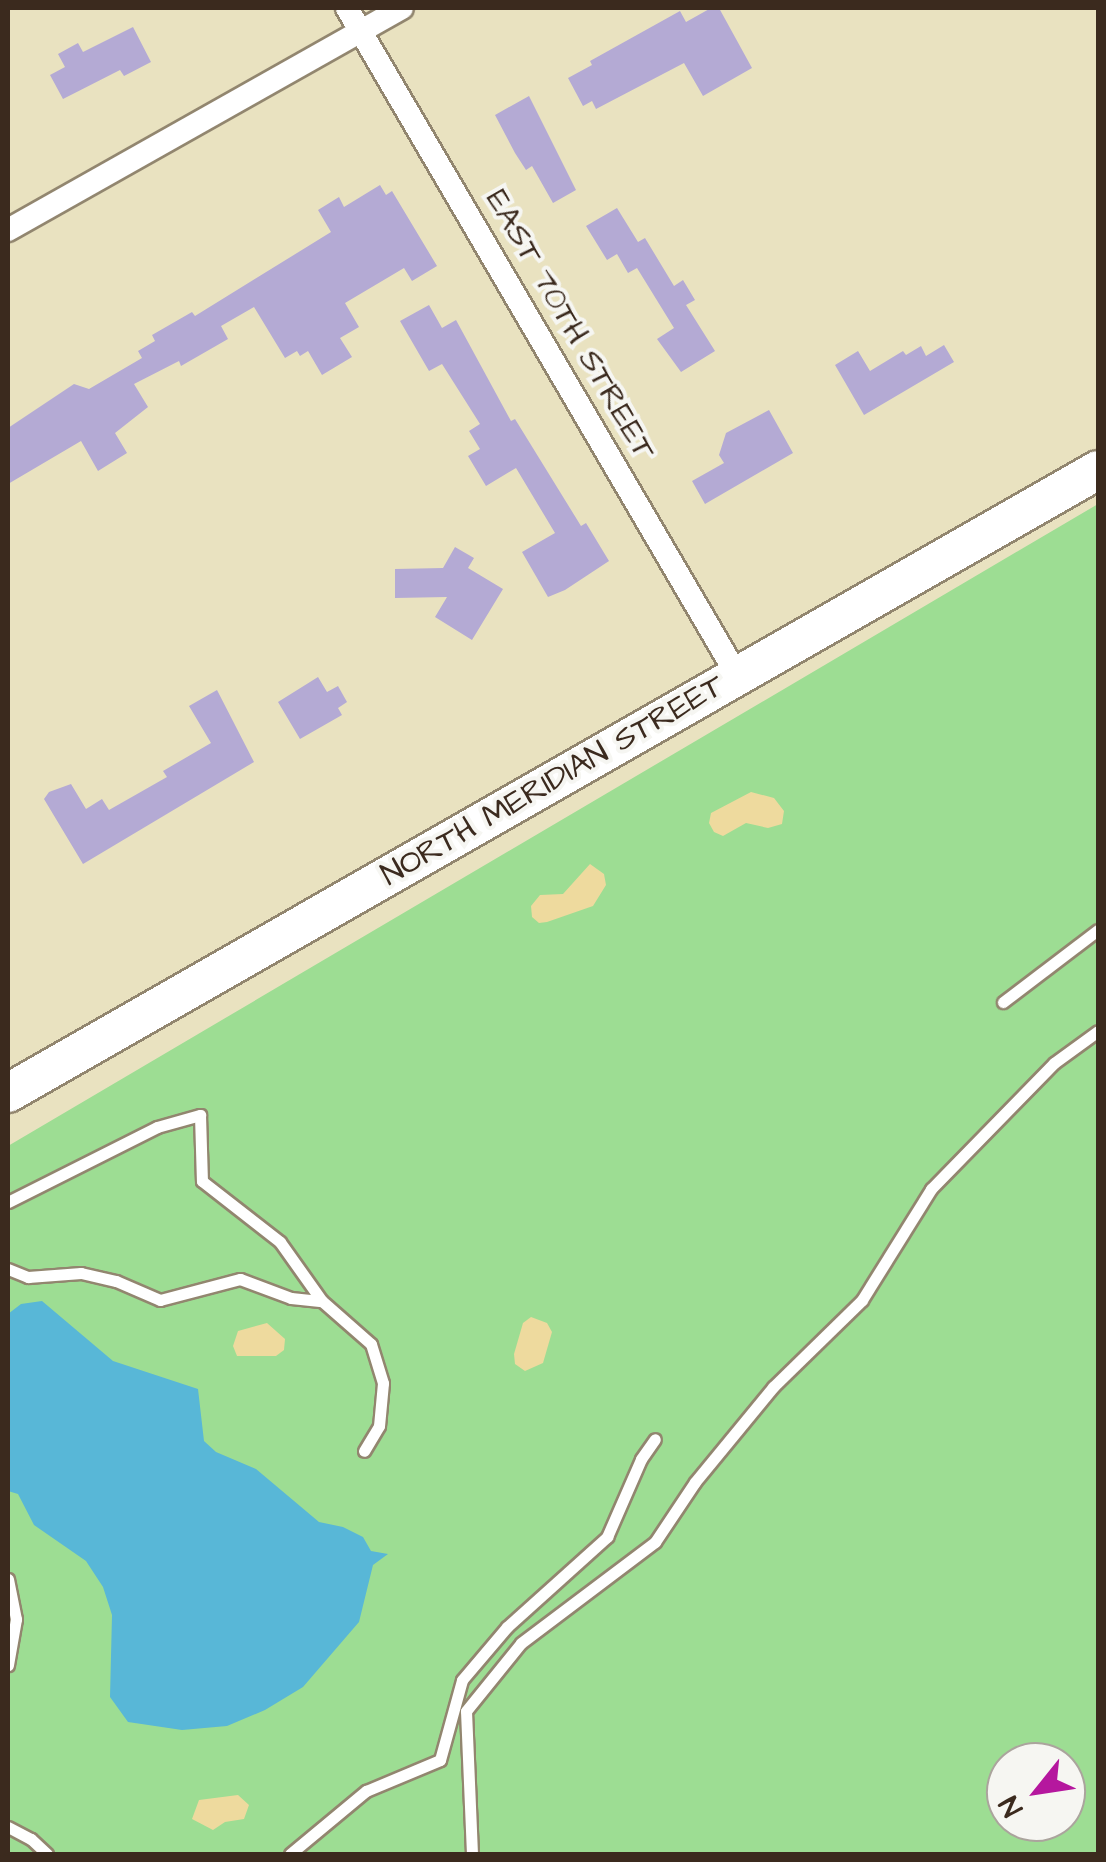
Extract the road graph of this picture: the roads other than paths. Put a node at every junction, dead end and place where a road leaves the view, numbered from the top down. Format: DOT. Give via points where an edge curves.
graph roads {
  1 [pos="347,8"];
  2 [pos="402,8"];
  3 [pos="360,31"];
  4 [pos="8,230"];
  5 [pos="1098,470"];
  6 [pos="737,675"];
  7 [pos="1098,930"];
  8 [pos="1003,1002"];
  9 [pos="1098,1030"];
  10 [pos="8,1092"];
  11 [pos="8,1202"];
  12 [pos="8,1269"];
  13 [pos="322,1302"];
  14 [pos="655,1440"];
  15 [pos="364,1451"];
  16 [pos="8,1579"];
  17 [pos="8,1665"];
  18 [pos="8,1827"];
  19 [pos="48,1854"];
  20 [pos="290,1854"];
  21 [pos="472,1854"];
  1 -- 3 [label="street, EAST 70TH STREET"];
  2 -- 3 [label="street"];
  3 -- 4 [label="street"];
  3 -- 6 [label="street, EAST 70TH STREET"];
  5 -- 6 [label="main road, NORTH MERIDIAN STREET"];
  6 -- 10 [label="main road, NORTH MERIDIAN STREET"];
  7 -- 8 [label="lane"];
  9 -- 21 [label="lane" via="1054,1063 931,1189 862,1300 773,1387 655,1542 521,1643 474,1700 466,1711 464,1743"];
  11 -- 13 [label="lane" via="157,1128 200,1115 202,1181 280,1242"];
  12 -- 13 [label="lane" via="28,1277 82,1273 160,1300 240,1279"];
  13 -- 15 [label="lane" via="372,1344 383,1382 378,1426"];
  14 -- 20 [label="lane" via="606,1536 507,1627 462,1680 440,1760 366,1791"];
  16 -- 17 [label="lane" via="16,1619"];
  18 -- 19 [label="lane"];
}
